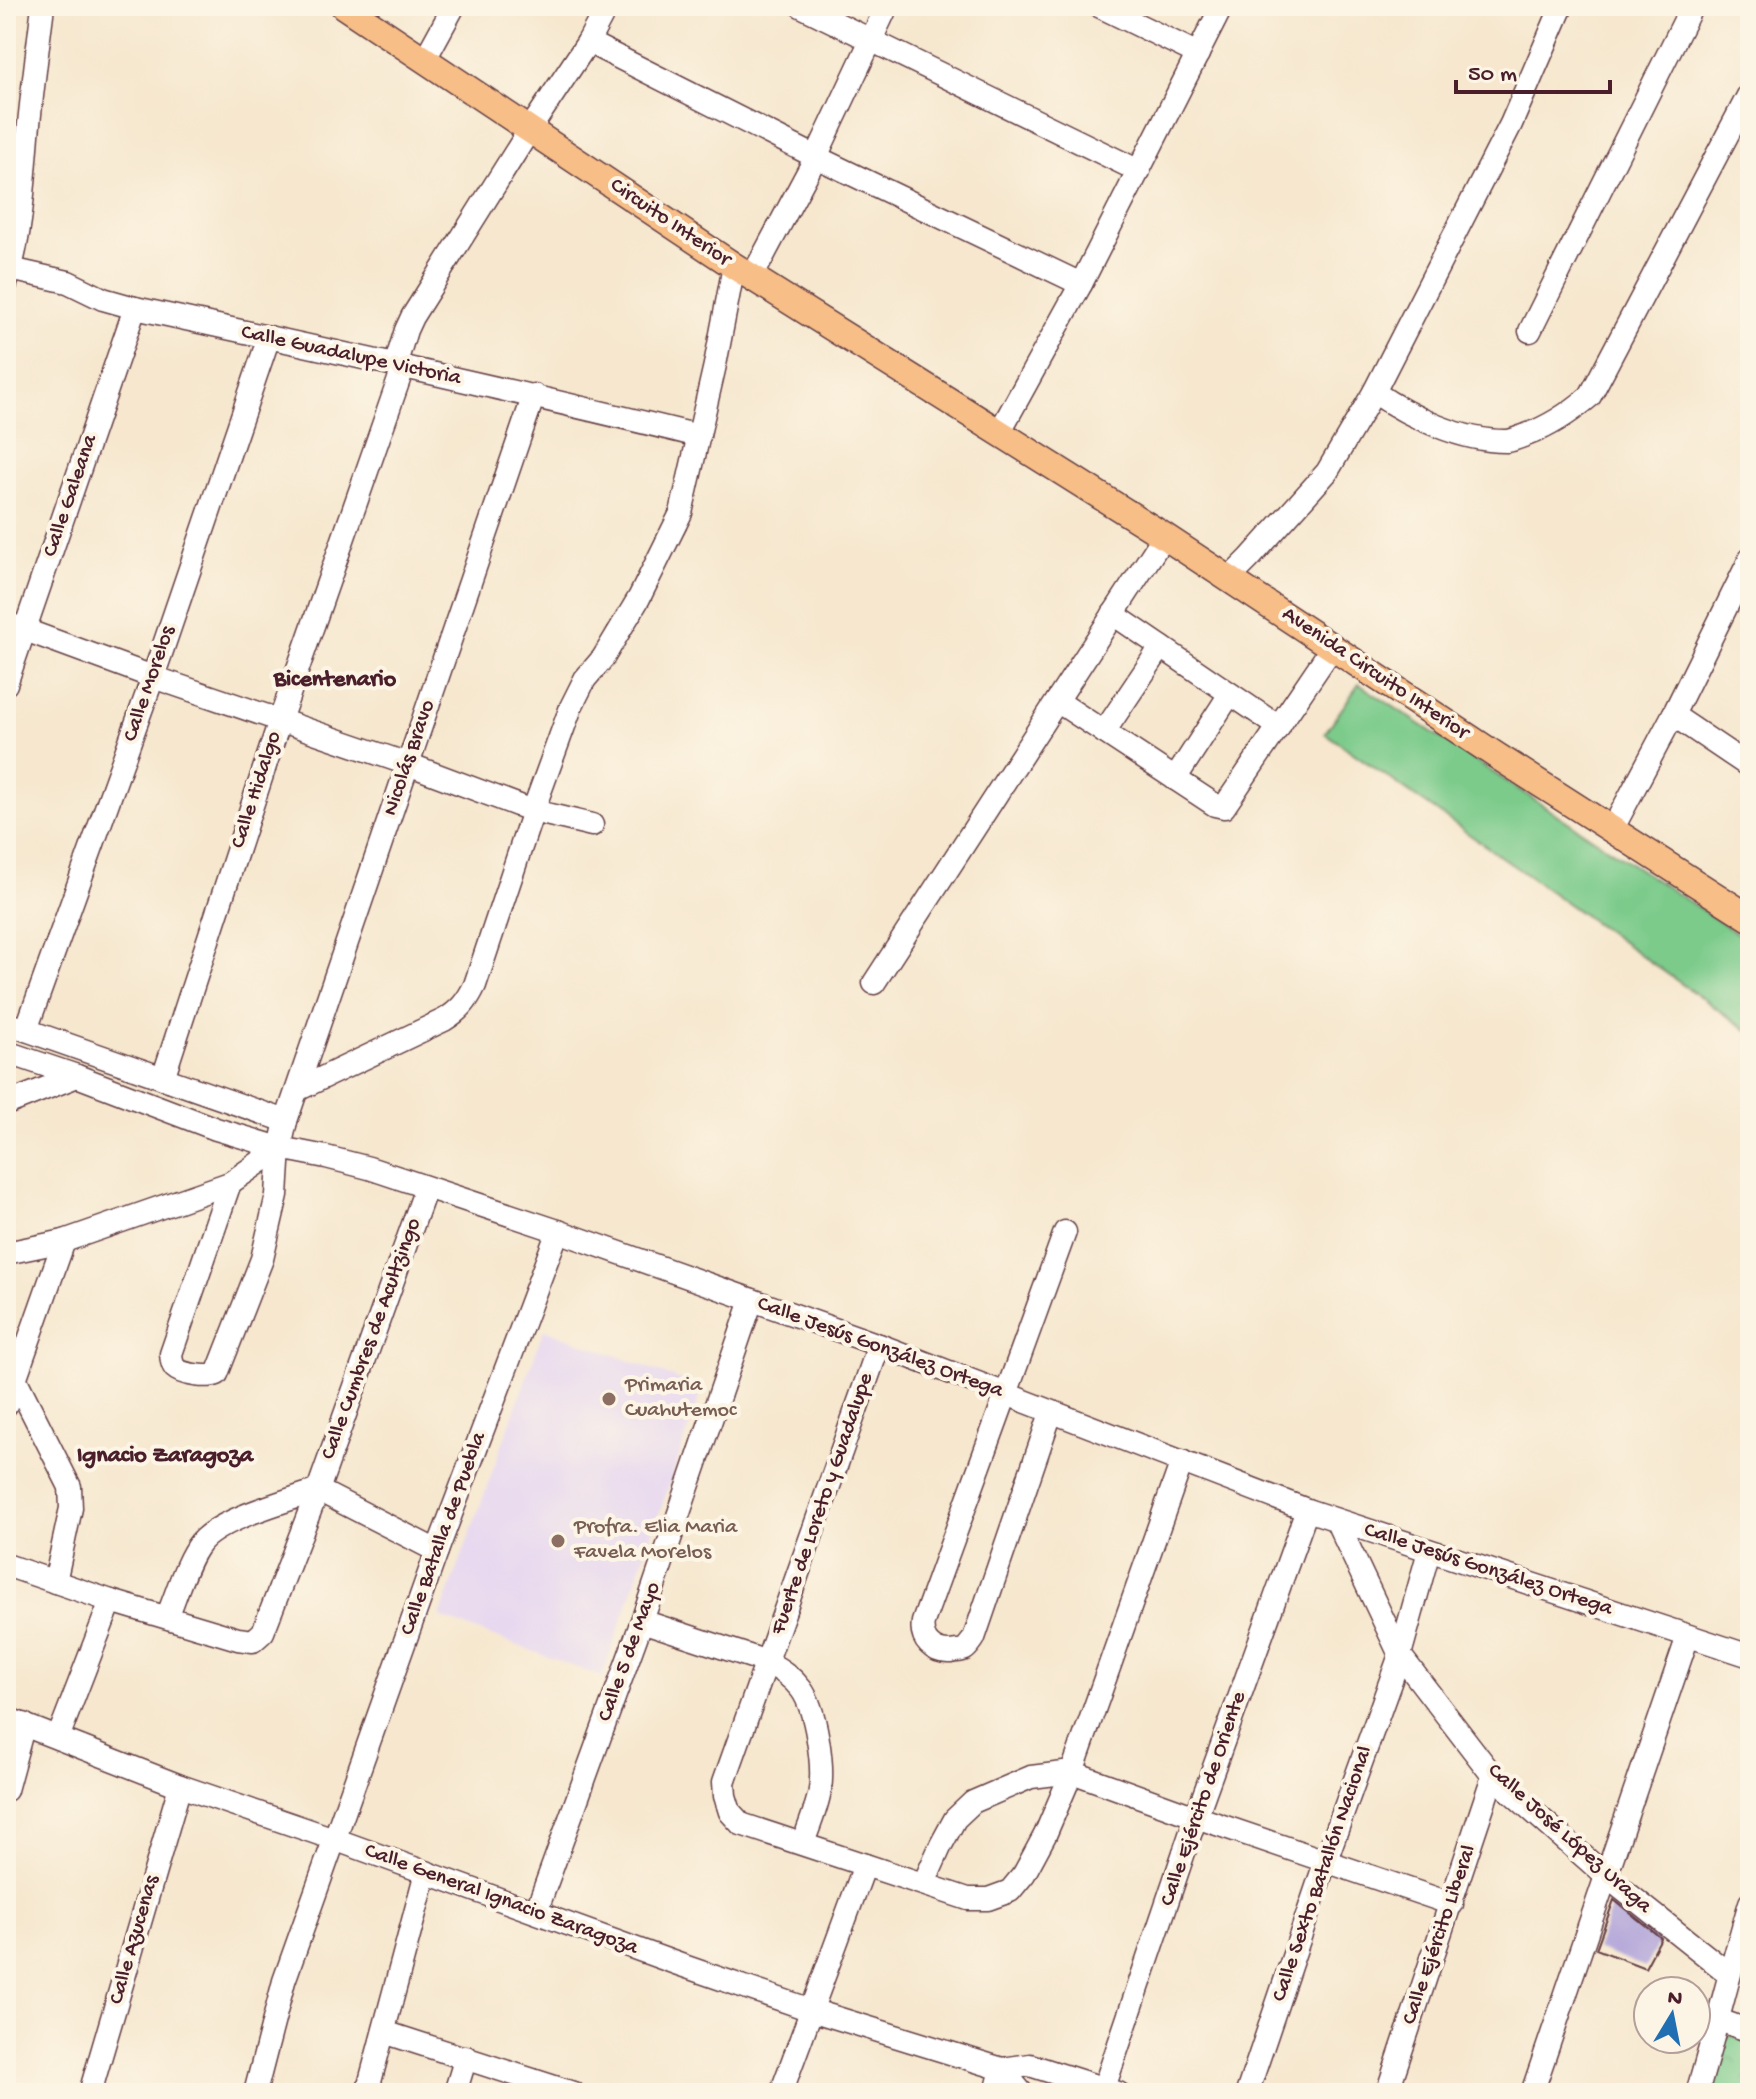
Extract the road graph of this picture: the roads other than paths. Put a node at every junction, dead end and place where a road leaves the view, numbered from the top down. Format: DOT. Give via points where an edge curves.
graph roads {
  1 [pos="43,6"];
  2 [pos="344,6"];
  3 [pos="454,6"];
  4 [pos="607,6"];
  5 [pos="801,6"];
  6 [pos="887,6"];
  7 [pos="1099,6"];
  8 [pos="1222,6"];
  9 [pos="1562,6"];
  10 [pos="1692,6"];
  11 [pos="870,40"];
  12 [pos="588,42"];
  13 [pos="1198,54"];
  14 [pos="425,59"];
  15 [pos="1750,92"];
  16 [pos="530,129"];
  17 [pos="816,157"];
  18 [pos="1139,171"];
  19 [pos="743,272"];
  20 [pos="8,274"];
  21 [pos="1081,284"];
  22 [pos="135,308"];
  23 [pos="1530,331"];
  24 [pos="269,337"];
  25 [pos="399,367"];
  26 [pos="1374,392"];
  27 [pos="534,395"];
  28 [pos="1000,431"];
  29 [pos="699,436"];
  30 [pos="1164,536"];
  31 [pos="1750,559"];
  32 [pos="1230,578"];
  33 [pos="1113,614"];
  34 [pos="16,627"];
  35 [pos="1333,646"];
  36 [pos="1161,647"];
  37 [pos="153,677"];
  38 [pos="6,684"];
  39 [pos="1230,694"];
  40 [pos="1057,701"];
  41 [pos="1673,715"];
  42 [pos="280,720"];
  43 [pos="1279,727"];
  44 [pos="1104,732"];
  45 [pos="408,764"];
  46 [pos="1750,767"];
  47 [pos="1175,779"];
  48 [pos="533,811"];
  49 [pos="592,825"];
  50 [pos="1612,830"];
  51 [pos="1750,918"];
  52 [pos="874,983"];
  53 [pos="16,1027"];
  54 [pos="6,1052"];
  55 [pos="77,1076"];
  56 [pos="163,1078"];
  57 [pos="297,1090"];
  58 [pos="6,1104"];
  59 [pos="286,1121"];
  60 [pos="280,1148"];
  61 [pos="230,1183"];
  62 [pos="426,1188"];
  63 [pos="558,1231"];
  64 [pos="1065,1232"];
  65 [pos="64,1241"];
  66 [pos="6,1253"];
  67 [pos="752,1300"];
  68 [pos="879,1345"];
  69 [pos="15,1378"];
  70 [pos="1006,1394"];
  71 [pos="6,1405"];
  72 [pos="1051,1413"];
  73 [pos="1182,1461"];
  74 [pos="318,1490"];
  75 [pos="1307,1510"];
  76 [pos="1336,1520"];
  77 [pos="437,1551"];
  78 [pos="1429,1551"];
  79 [pos="6,1565"];
  80 [pos="55,1582"];
  81 [pos="111,1601"];
  82 [pos="167,1617"];
  83 [pos="642,1621"];
  84 [pos="1688,1636"];
  85 [pos="1400,1655"];
  86 [pos="1750,1656"];
  87 [pos="767,1662"];
  88 [pos="15,1721"];
  89 [pos="58,1738"];
  90 [pos="1072,1772"];
  91 [pos="1493,1776"];
  92 [pos="180,1786"];
  93 [pos="6,1790"];
  94 [pos="1196,1817"];
  95 [pos="334,1839"];
  96 [pos="803,1843"];
  97 [pos="1326,1860"];
  98 [pos="865,1865"];
  99 [pos="426,1872"];
  100 [pos="1607,1877"];
  101 [pos="924,1883"];
  102 [pos="1750,1903"];
  103 [pos="1452,1904"];
  104 [pos="536,1912"];
  105 [pos="1729,1974"];
  106 [pos="811,2010"];
  107 [pos="1719,2020"];
  108 [pos="1750,2031"];
  109 [pos="384,2032"];
  110 [pos="466,2057"];
  111 [pos="1002,2069"];
  112 [pos="1111,2091"];
  113 [pos="90,2093"];
  114 [pos="255,2093"];
  115 [pos="367,2093"];
  116 [pos="455,2093"];
  117 [pos="573,2093"];
  118 [pos="781,2093"];
  119 [pos="996,2093"];
  120 [pos="1022,2093"];
  121 [pos="1247,2093"];
  122 [pos="1387,2093"];
  123 [pos="1532,2093"];
  124 [pos="1697,2093"];
  1 -- 20 [label="street" via="23,200"];
  2 -- 14 [label="main road, Circuito Interior"];
  3 -- 14 [label="street"];
  4 -- 12 [label="street, Calle Hidalgo"];
  5 -- 11 [label="street"];
  6 -- 11 [label="street"];
  7 -- 13 [label="street"];
  8 -- 13 [label="street"];
  9 -- 26 [label="street" via="1511,124"];
  10 -- 23 [label="street"];
  11 -- 17 [label="street"];
  11 -- 18 [label="street"];
  12 -- 16 [label="street, Calle Hidalgo"];
  12 -- 17 [label="street"];
  13 -- 18 [label="street"];
  14 -- 16 [label="main road, Circuito Interior"];
  15 -- 26 [label="street" via="1590,396 1564,417 1510,441 1468,436 1398,408"];
  16 -- 19 [label="main road, Circuito Interior"];
  16 -- 25 [label="street, Calle Hidalgo" via="409,323"];
  17 -- 19 [label="street"];
  17 -- 21 [label="street"];
  18 -- 21 [label="street"];
  19 -- 28 [label="main road, Circuito Interior"];
  19 -- 29 [label="street"];
  20 -- 22 [label="street, Calle Guadalupe Victoria" via="68,282"];
  21 -- 28 [label="street"];
  22 -- 24 [label="street, Calle Guadalupe Victoria"];
  22 -- 34 [label="street, Calle Galeana"];
  24 -- 25 [label="street, Calle Guadalupe Victoria"];
  24 -- 37 [label="street, Calle Morelos"];
  25 -- 27 [label="street, Calle Guadalupe Victoria"];
  25 -- 42 [label="street, Calle Hidalgo"];
  26 -- 32 [label="street" via="1327,472"];
  27 -- 29 [label="street, Calle Guadalupe Victoria"];
  27 -- 45 [label="street, Nicolás Bravo"];
  28 -- 30 [label="main road, Avenida Circuito Interior"];
  29 -- 48 [label="street" via="681,513 639,598 571,707"];
  30 -- 32 [label="main road, Avenida Circuito Interior"];
  30 -- 33 [label="street"];
  31 -- 41 [label="street"];
  32 -- 35 [label="main road, Avenida Circuito Interior"];
  33 -- 36 [label="street"];
  33 -- 40 [label="street"];
  34 -- 37 [label="street"];
  34 -- 38 [label="street, Calle Galeana"];
  35 -- 43 [label="street"];
  35 -- 50 [label="main road, Avenida Circuito Interior"];
  36 -- 39 [label="street"];
  36 -- 44 [label="street"];
  37 -- 42 [label="street"];
  37 -- 53 [label="street, Calle Morelos"];
  39 -- 43 [label="street"];
  39 -- 47 [label="street"];
  40 -- 44 [label="street"];
  40 -- 52 [label="street"];
  41 -- 46 [label="street"];
  41 -- 50 [label="street"];
  42 -- 45 [label="street"];
  42 -- 56 [label="street, Calle Hidalgo"];
  43 -- 47 [label="street" via="1224,807"];
  44 -- 47 [label="street"];
  45 -- 48 [label="street"];
  45 -- 57 [label="street, Nicolás Bravo"];
  48 -- 49 [label="street"];
  48 -- 57 [label="street" via="475,985 457,1012"];
  50 -- 51 [label="main road, Avenida Circuito Interior"];
  53 -- 56 [label="street"];
  54 -- 55 [label="street, Calle Jesús González Ortega"];
  55 -- 58 [label="street"];
  55 -- 60 [label="street, Calle Jesús González Ortega"];
  56 -- 59 [label="street"];
  57 -- 59 [label="street, Nicolás Bravo"];
  59 -- 60 [label="street, Nicolás Bravo"];
  60 -- 61 [label="street"];
  60 -- 61 [label="street, Nicolás Bravo" via="277,1195 262,1259 219,1371 211,1377 181,1372 171,1354"];
  60 -- 62 [label="street, Calle Jesús González Ortega" via="340,1160"];
  61 -- 65 [label="street"];
  62 -- 63 [label="street, Calle Jesús González Ortega"];
  62 -- 74 [label="street, Calle Cumbres de Acultzingo"];
  63 -- 67 [label="street, Calle Jesús González Ortega"];
  63 -- 77 [label="street, Calle Batalla de Puebla"];
  64 -- 70 [label="street"];
  65 -- 66 [label="street"];
  65 -- 69 [label="street"];
  67 -- 68 [label="street, Calle Jesús González Ortega"];
  67 -- 83 [label="street, Calle 5 de Mayo"];
  68 -- 70 [label="street, Calle Jesús González Ortega"];
  68 -- 87 [label="street, Fuerte de Loreto y Guadalupe"];
  69 -- 71 [label="street"];
  69 -- 80 [label="street" via="70,1487 71,1508"];
  70 -- 72 [label="street, Calle Jesús González Ortega"];
  70 -- 72 [label="street" via="923,1622 927,1644 940,1652 966,1648 974,1638"];
  72 -- 73 [label="street, Calle Jesús González Ortega"];
  73 -- 75 [label="street, Calle Jesús González Ortega"];
  73 -- 90 [label="street, Fuerte de Loreto y Guadalupe"];
  74 -- 77 [label="street"];
  74 -- 82 [label="street" via="226,1524 201,1542"];
  74 -- 82 [label="street, Calle Cumbres de Acultzingo" via="263,1632 253,1641"];
  75 -- 76 [label="street, Calle Jesús González Ortega"];
  75 -- 94 [label="street, Calle Ejército de Oriente"];
  76 -- 78 [label="street, Calle Jesús González Ortega"];
  76 -- 85 [label="street, Calle José López Uraga"];
  77 -- 95 [label="street, Calle Batalla de Puebla"];
  78 -- 84 [label="street, Calle Jesús González Ortega"];
  78 -- 85 [label="street, Calle Sexto Batallón Nacional"];
  79 -- 80 [label="street, Calle Cumbres de Acultzingo"];
  80 -- 81 [label="street, Calle Cumbres de Acultzingo"];
  81 -- 82 [label="street, Calle Cumbres de Acultzingo"];
  81 -- 89 [label="street"];
  83 -- 87 [label="street, Fuerte de Loreto y Guadalupe"];
  83 -- 104 [label="street, Calle 5 de Mayo"];
  84 -- 86 [label="street, Calle Jesús González Ortega"];
  84 -- 100 [label="street"];
  85 -- 91 [label="street, Calle José López Uraga"];
  85 -- 97 [label="street, Calle Sexto Batallón Nacional"];
  87 -- 96 [label="street, Fuerte de Loreto y Guadalupe" via="802,1691 821,1756 820,1788"];
  87 -- 96 [label="street, Fuerte de Loreto y Guadalupe" via="724,1782 725,1796 741,1824"];
  88 -- 89 [label="street, Calle General Ignacio Zaragoza"];
  88 -- 93 [label="street"];
  89 -- 92 [label="street, Calle General Ignacio Zaragoza"];
  90 -- 94 [label="street"];
  90 -- 101 [label="street" via="1031,1777 973,1802 955,1819"];
  90 -- 101 [label="street, Fuerte de Loreto y Guadalupe" via="1045,1835 1010,1891 968,1899"];
  91 -- 100 [label="street, Calle José López Uraga"];
  91 -- 103 [label="street, Calle Ejército Liberal"];
  92 -- 95 [label="street, Calle General Ignacio Zaragoza"];
  92 -- 113 [label="street, Calle Azucenas"];
  94 -- 97 [label="street"];
  94 -- 112 [label="street, Calle Ejército de Oriente"];
  95 -- 99 [label="street, Calle General Ignacio Zaragoza"];
  95 -- 114 [label="street, Calle Batalla de Puebla" via="284,1981"];
  96 -- 98 [label="street, Fuerte de Loreto y Guadalupe"];
  97 -- 103 [label="street"];
  97 -- 121 [label="street, Calle Sexto Batallón Nacional"];
  98 -- 101 [label="street, Fuerte de Loreto y Guadalupe"];
  98 -- 106 [label="street"];
  99 -- 104 [label="street, Calle General Ignacio Zaragoza"];
  99 -- 109 [label="street"];
  100 -- 105 [label="street, Calle José López Uraga"];
  100 -- 123 [label="street"];
  102 -- 105 [label="street"];
  103 -- 122 [label="street, Calle Ejército Liberal"];
  104 -- 106 [label="street, Calle General Ignacio Zaragoza"];
  105 -- 107 [label="street"];
  106 -- 111 [label="street, Calle General Ignacio Zaragoza"];
  106 -- 118 [label="street"];
  107 -- 108 [label="street"];
  107 -- 124 [label="street"];
  109 -- 110 [label="street"];
  109 -- 115 [label="street"];
  110 -- 116 [label="street"];
  110 -- 117 [label="street"];
  111 -- 112 [label="street, Calle General Ignacio Zaragoza" via="1030,2065"];
  111 -- 119 [label="street"];
  111 -- 120 [label="street"];
}
